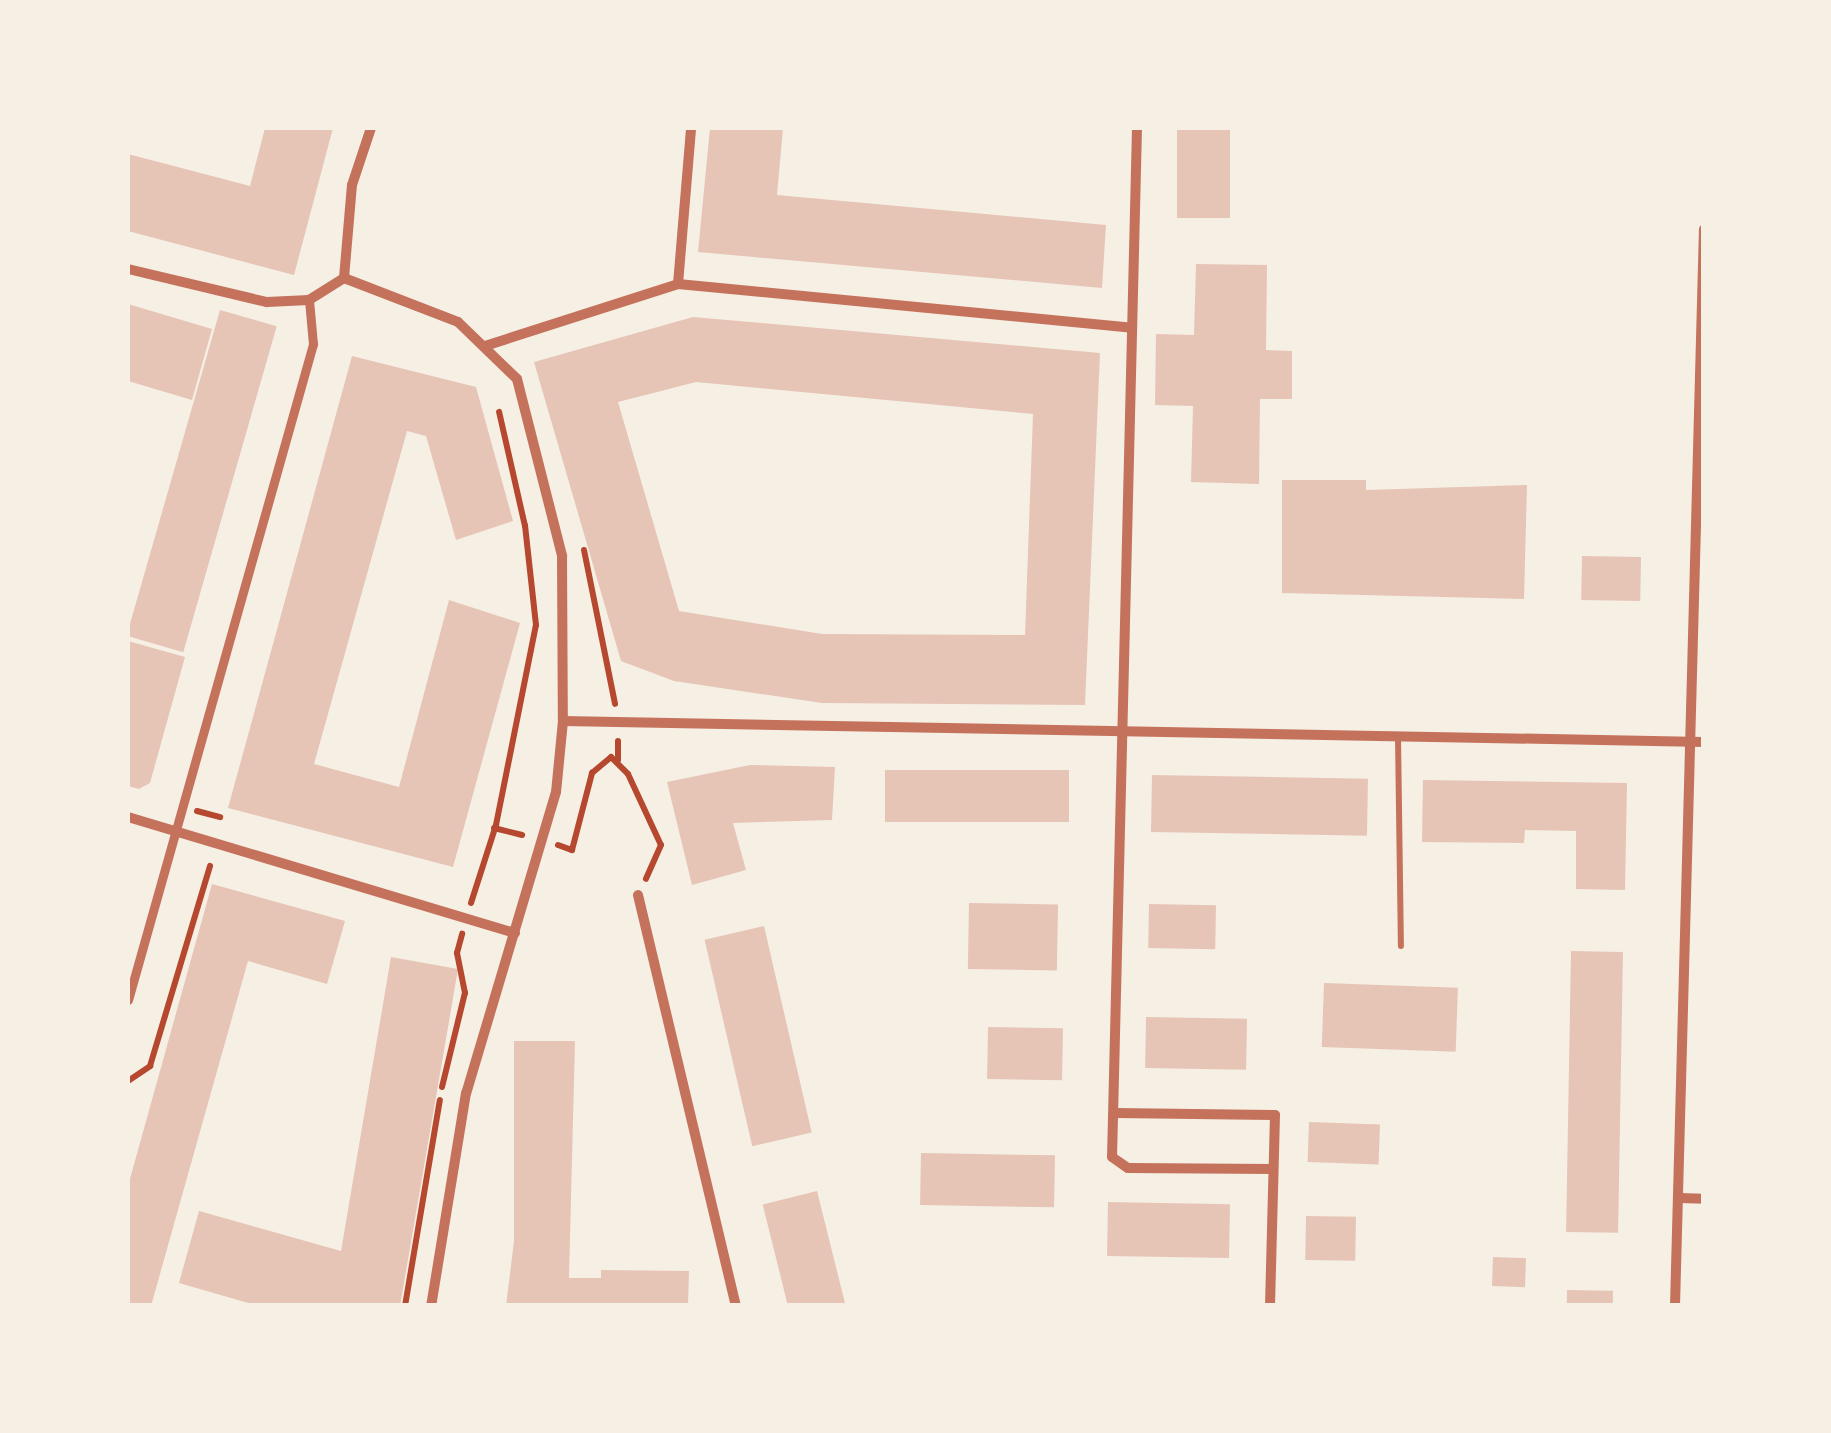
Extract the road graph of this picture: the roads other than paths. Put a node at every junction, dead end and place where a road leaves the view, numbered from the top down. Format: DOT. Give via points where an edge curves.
graph roads {
  1 [pos="371,128"];
  2 [pos="691,128"];
  3 [pos="1137,128"];
  4 [pos="1704,229"];
  5 [pos="128,269"];
  6 [pos="344,278"];
  7 [pos="678,284"];
  8 [pos="309,300"];
  9 [pos="1132,328"];
  10 [pos="485,346"];
  11 [pos="563,722"];
  12 [pos="1118,731"];
  13 [pos="1398,736"];
  14 [pos="1689,742"];
  15 [pos="1704,742"];
  16 [pos="130,817"];
  17 [pos="638,895"];
  18 [pos="515,933"];
  19 [pos="1401,946"];
  20 [pos="128,1000"];
  21 [pos="1114,1113"];
  22 [pos="1273,1169"];
  23 [pos="1680,1198"];
  24 [pos="1704,1199"];
  25 [pos="431,1306"];
  26 [pos="736,1306"];
  27 [pos="1270,1306"];
  28 [pos="1675,1306"];
  1 -- 6 [label="street" via="352,184"];
  2 -- 7 [label="street"];
  3 -- 9 [label="street"];
  4 -- 14 [label="street"];
  5 -- 8 [label="street" via="268,302"];
  6 -- 8 [label="street"];
  6 -- 10 [label="street" via="458,322"];
  7 -- 9 [label="street"];
  7 -- 10 [label="street"];
  8 -- 20 [label="street" via="313,344"];
  9 -- 12 [label="street"];
  10 -- 11 [label="street" via="517,379 562,556"];
  11 -- 12 [label="street"];
  11 -- 18 [label="street" via="556,792"];
  12 -- 13 [label="street"];
  12 -- 21 [label="street"];
  13 -- 14 [label="street"];
  13 -- 19 [label="lane"];
  14 -- 15 [label="street"];
  14 -- 23 [label="street"];
  16 -- 18 [label="street"];
  17 -- 26 [label="street"];
  18 -- 25 [label="street" via="466,1093"];
  21 -- 22 [label="street" via="1112,1157 1128,1168"];
  21 -- 22 [label="street" via="1275,1114"];
  22 -- 27 [label="street"];
  23 -- 24 [label="street"];
  23 -- 28 [label="street"];
}
